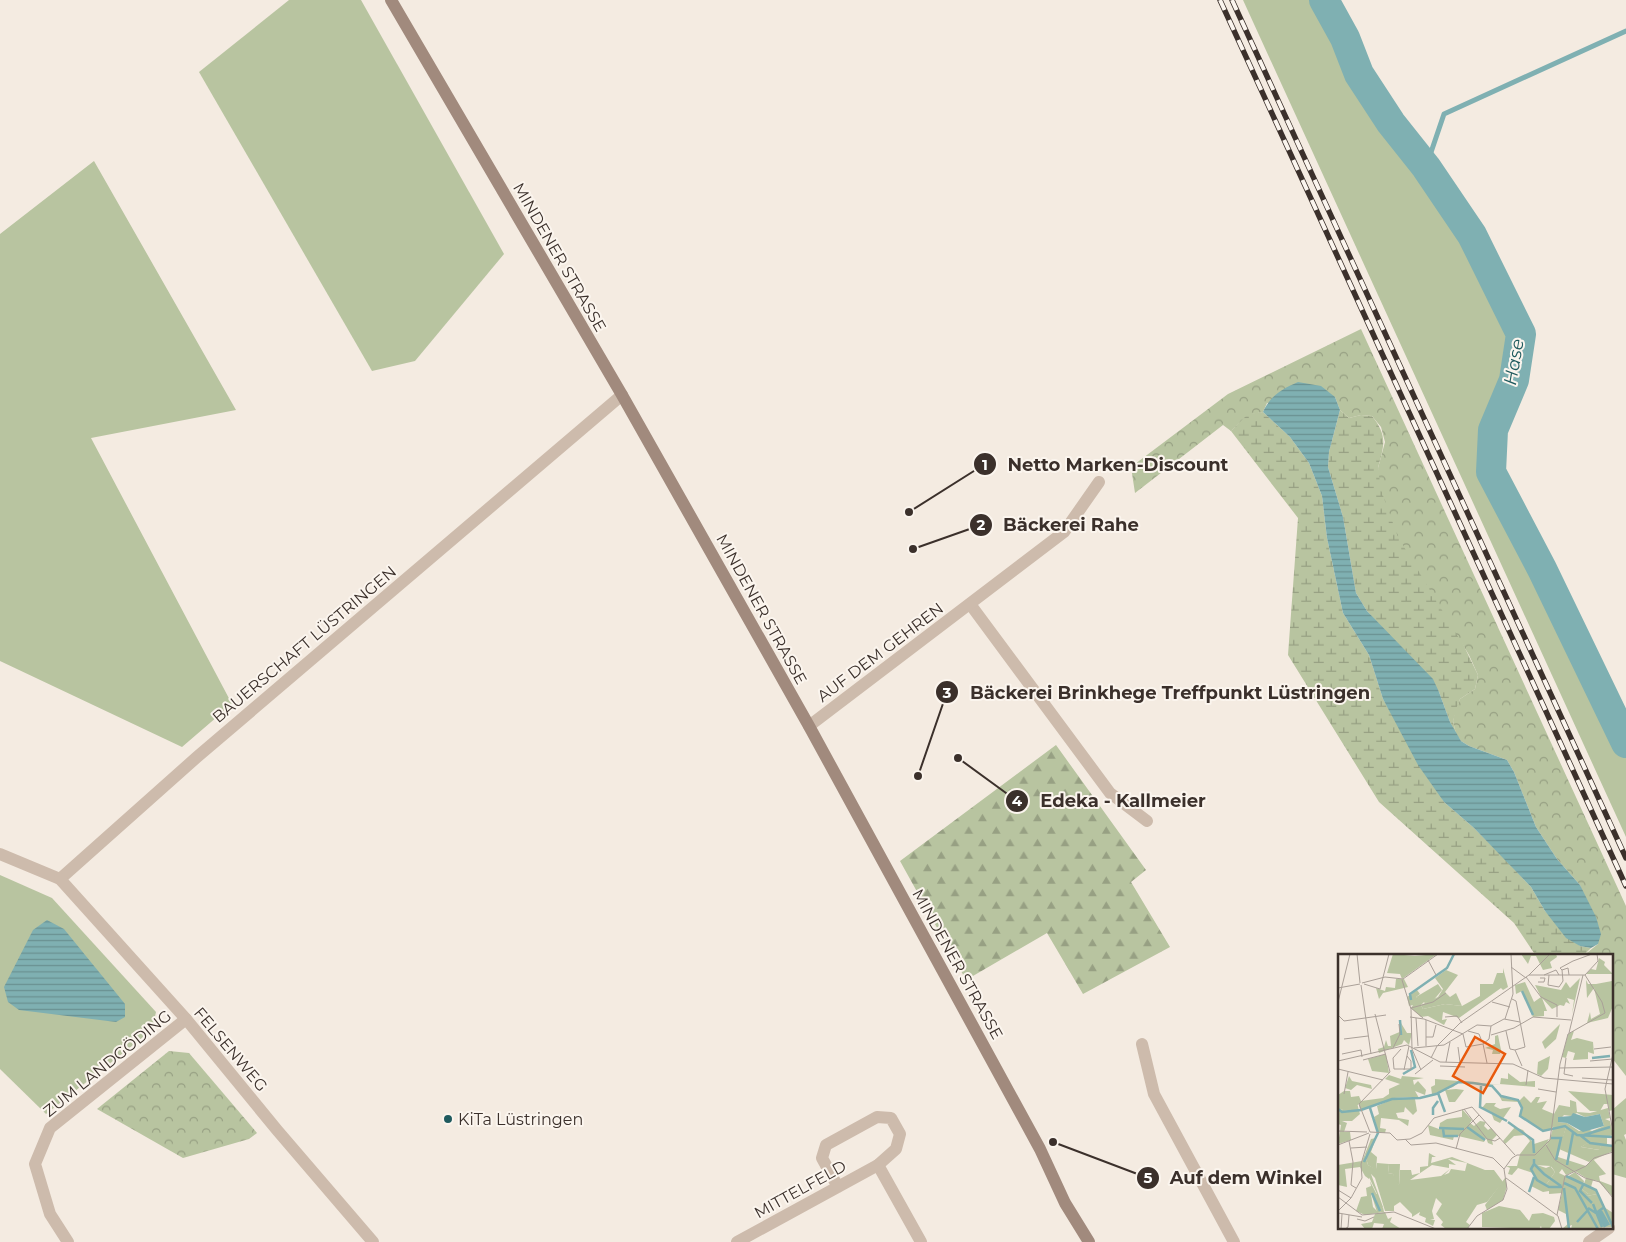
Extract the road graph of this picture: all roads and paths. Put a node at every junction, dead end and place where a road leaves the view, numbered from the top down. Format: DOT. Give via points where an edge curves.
graph roads {
  1 [pos="391,0"];
  2 [pos="622,395"];
  3 [pos="1099,482"];
  4 [pos="970,604"];
  5 [pos="809,726"];
  6 [pos="1147,821"];
  7 [pos="0,854"];
  8 [pos="60,880"];
  9 [pos="186,1019"];
  10 [pos="1142,1044"];
  11 [pos="878,1165"];
  12 [pos="838,1187"];
  13 [pos="1608,1230"];
  14 [pos="68,1242"];
  15 [pos="373,1242"];
  16 [pos="737,1242"];
  17 [pos="921,1242"];
  18 [pos="1089,1242"];
  19 [pos="1234,1242"];
  20 [pos="1589,1242"];
  1 -- 2 [label="main road, MINDENER STRASSE"];
  2 -- 5 [label="main road, MINDENER STRASSE"];
  2 -- 8 [label="street, BAUERSCHAFT LÜSTRINGEN" via="205,750"];
  3 -- 4 [label="street, AUF DEM GEHREN" via="1064,532"];
  4 -- 5 [label="street, AUF DEM GEHREN"];
  4 -- 6 [label="street" via="1110,793"];
  5 -- 18 [label="main road, MINDENER STRASSE"];
  7 -- 8 [label="street"];
  8 -- 9 [label="street, FELSENWEG"];
  9 -- 14 [label="street, ZUM LANDGÖDING" via="50,1128 35,1164 50,1214"];
  9 -- 15 [label="street, FELSENWEG"];
  10 -- 19 [label="street" via="1154,1094"];
  11 -- 12 [label="street, MITTELFELD"];
  11 -- 12 [label="street, MITTELFELD" via="896,1149 900,1134 892,1118 877,1116 826,1145 822,1158"];
  11 -- 17 [label="street"];
  12 -- 16 [label="street, MITTELFELD"];
  13 -- 20 [label="street"];
}
